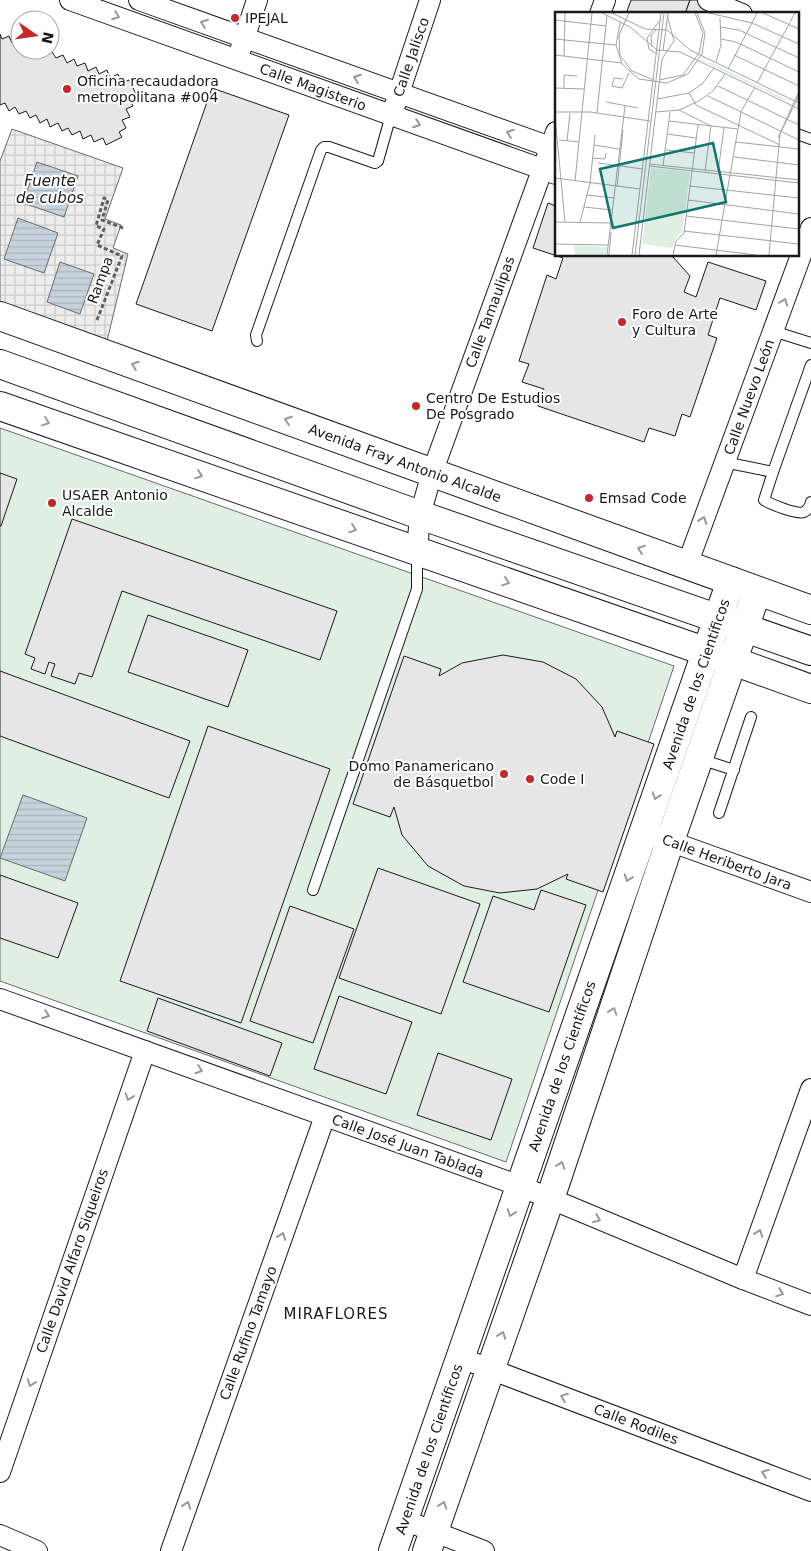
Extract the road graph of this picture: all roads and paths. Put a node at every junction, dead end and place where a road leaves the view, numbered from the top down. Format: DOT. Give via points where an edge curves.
graph roads {
  1 [pos="139,0"];
  2 [pos="257,0"];
  3 [pos="430,0"];
  4 [pos="605,0"];
  5 [pos="708,0"];
  6 [pos="75,1"];
  7 [pos="601,12"];
  8 [pos="737,12"];
  9 [pos="244,38"];
  10 [pos="236,60"];
  11 [pos="399,93"];
  12 [pos="391,115"];
  13 [pos="798,134"];
  14 [pos="811,139"];
  15 [pos="554,143"];
  16 [pos="549,171"];
  17 [pos="123,228"];
  18 [pos="807,233"];
  19 [pos="799,259"];
  20 [pos="0,316"];
  21 [pos="97,320"];
  22 [pos="773,332"];
  23 [pos="256,340"];
  24 [pos="811,343"];
  25 [pos="0,364"];
  26 [pos="811,365"];
  27 [pos="0,406"];
  28 [pos="724,462"];
  29 [pos="773,472"];
  30 [pos="432,473"];
  31 [pos="811,502"];
  32 [pos="420,515"];
  33 [pos="417,551"];
  34 [pos="687,565"];
  35 [pos="731,581"];
  36 [pos="757,591"];
  37 [pos="811,610"];
  38 [pos="718,618"];
  39 [pos="744,627"];
  40 [pos="811,651"];
  41 [pos="707,652"];
  42 [pos="733,661"];
  43 [pos="811,689"];
  44 [pos="751,717"];
  45 [pos="699,759"];
  46 [pos="734,770"];
  47 [pos="719,813"];
  48 [pos="644,832"];
  49 [pos="670,841"];
  50 [pos="313,890"];
  51 [pos="811,892"];
  52 [pos="0,999"];
  53 [pos="145,1051"];
  54 [pos="811,1089"];
  55 [pos="325,1116"];
  56 [pos="520,1186"];
  57 [pos="550,1199"];
  58 [pos="743,1279"];
  59 [pos="811,1305"];
  60 [pos="460,1358"];
  61 [pos="490,1369"];
  62 [pos="0,1472"];
  63 [pos="811,1490"];
  64 [pos="404,1520"];
  65 [pos="0,1535"];
  66 [pos="430,1541"];
  67 [pos="37,1551"];
  68 [pos="171,1551"];
  69 [pos="393,1551"];
  70 [pos="484,1551"];
  9 -- 1 [label="street, Calle Magisterio, one-way"];
  2 -- 9 [label="street"];
  3 -- 11 [label="street, Calle Jalisco"];
  4 -- 7 [label="street"];
  5 -- 8 [label="street"];
  6 -- 10 [label="street, Calle Magisterio, one-way"];
  9 -- 10 [label="street"];
  11 -- 9 [label="street, Calle Magisterio, one-way"];
  10 -- 12 [label="street, Calle Magisterio"];
  11 -- 12 [label="street, Calle Jalisco"];
  15 -- 11 [label="street, Calle Magisterio, one-way"];
  12 -- 16 [label="street, Calle Magisterio, one-way"];
  12 -- 23 [label="lane" via="375,163 329,147 321,150"];
  13 -- 14 [label="lane"];
  15 -- 16 [label="street, Calle Tamaulipas"];
  16 -- 30 [label="street, Calle Tamaulipas"];
  17 -- 21 [label="path, Rampa" via="102,220 108,200 104,198 96,226 104,229 97,245 122,256"];
  18 -- 19 [label="street, Calle Nuevo León"];
  22 -- 19 [label="street, Calle Nuevo León, one-way"];
  30 -- 20 [label="street, Avenida Fray Antonio Alcalde, one-way"];
  22 -- 24 [label="lane"];
  22 -- 28 [label="street, Calle Nuevo León"];
  25 -- 32 [label="street"];
  26 -- 29 [label="lane"];
  27 -- 33 [label="street, one-way"];
  28 -- 29 [label="lane"];
  34 -- 28 [label="street, Calle Nuevo León, one-way"];
  29 -- 31 [label="lane" via="764,500 799,513 804,512"];
  30 -- 32 [label="street, Calle Tamaulipas"];
  34 -- 30 [label="street, Avenida Fray Antonio Alcalde, one-way"];
  32 -- 33 [label="street, Calle Tamaulipas"];
  32 -- 38 [label="street"];
  33 -- 41 [label="street, one-way"];
  33 -- 50 [label="lane" via="417,589"];
  34 -- 35 [label="street, Avenida Fray Antonio Alcalde"];
  35 -- 36 [label="street, Avenida Fray Antonio Alcalde"];
  35 -- 38 [label="street, Avenida de los Científicos"];
  36 -- 37 [label="street, Avenida Fray Antonio Alcalde"];
  36 -- 39 [label="street, Avenida de los Científicos"];
  38 -- 39 [label="street"];
  38 -- 41 [label="street, Avenida de los Científicos"];
  39 -- 40 [label="street"];
  39 -- 42 [label="street, Avenida de los Científicos"];
  41 -- 42 [label="street"];
  41 -- 48 [label="street, Avenida de los Científicos, one-way"];
  42 -- 43 [label="street"];
  42 -- 45 [label="street, Avenida de los Científicos"];
  44 -- 46 [label="lane"];
  45 -- 46 [label="lane"];
  45 -- 49 [label="street, Avenida de los Científicos"];
  46 -- 47 [label="lane"];
  48 -- 49 [label="street, Calle Heriberto Jara"];
  48 -- 56 [label="street, Avenida de los Científicos, one-way"];
  49 -- 51 [label="street, Calle Heriberto Jara"];
  57 -- 49 [label="street, Avenida de los Científicos, one-way"];
  52 -- 53 [label="street, Calle José Juan Tablada, one-way"];
  53 -- 55 [label="street, Calle José Juan Tablada, one-way"];
  53 -- 62 [label="street, Calle David Alfaro Siqueiros, one-way"];
  58 -- 54 [label="street, one-way"];
  55 -- 56 [label="street, Calle José Juan Tablada"];
  68 -- 55 [label="street, Calle Rufino Tamayo, one-way"];
  56 -- 57 [label="street, Calle José Juan Tablada"];
  56 -- 60 [label="street, Avenida de los Científicos, one-way"];
  57 -- 58 [label="street, Calle José Juan Tablada, one-way"];
  61 -- 57 [label="street, Avenida de los Científicos, one-way"];
  58 -- 59 [label="street, Calle José Juan Tablada, one-way"];
  60 -- 61 [label="street, Calle Rodiles"];
  60 -- 64 [label="street, Avenida de los Científicos"];
  63 -- 61 [label="street, Calle Rodiles, one-way"];
  66 -- 61 [label="street, Avenida de los Científicos, one-way"];
  64 -- 66 [label="street"];
  64 -- 69 [label="street, Avenida de los Científicos"];
  65 -- 67 [label="street"];
  66 -- 70 [label="street"];
}
